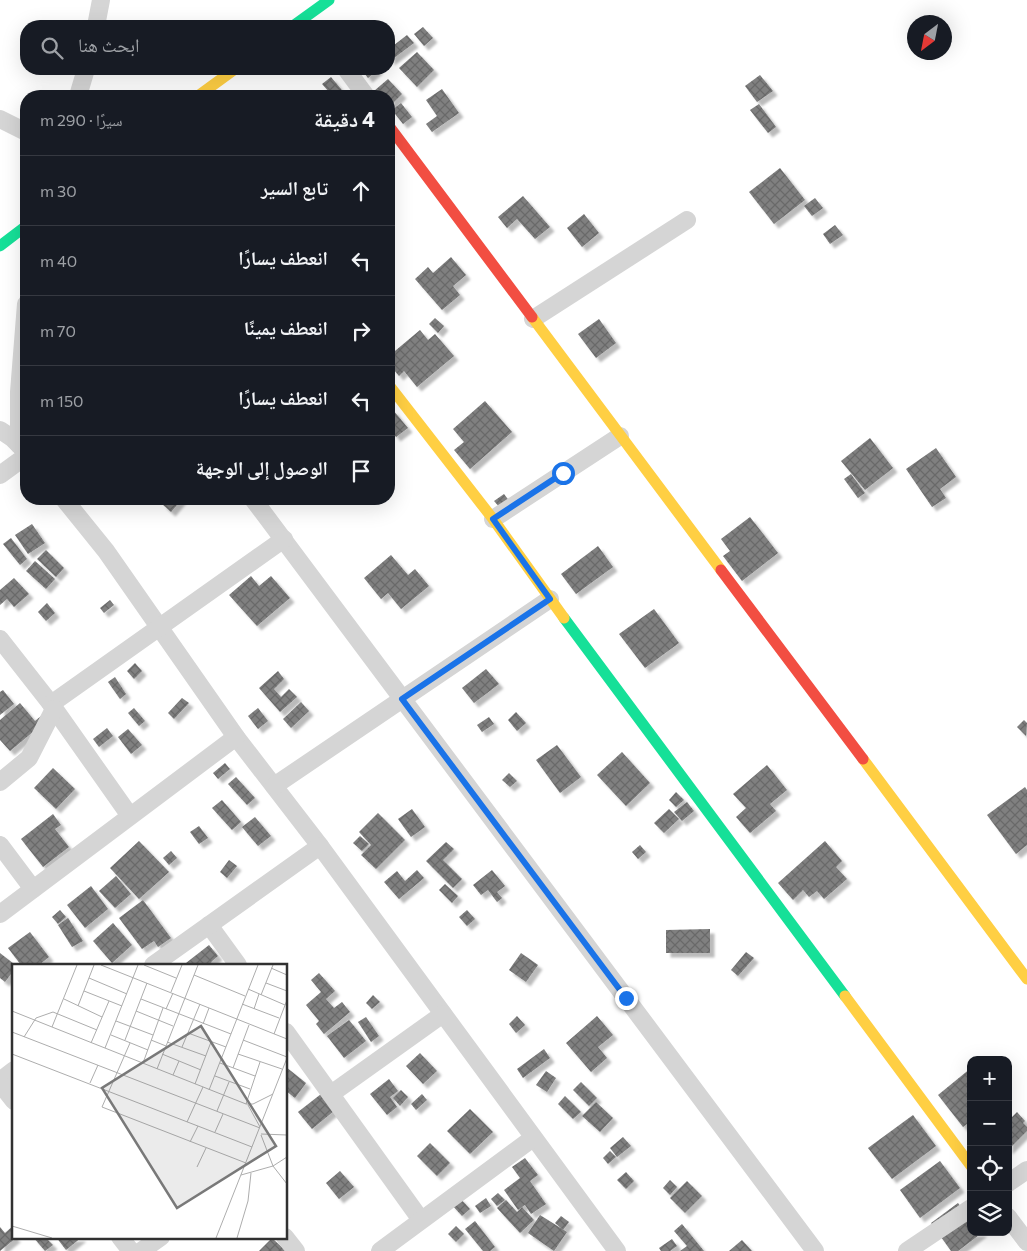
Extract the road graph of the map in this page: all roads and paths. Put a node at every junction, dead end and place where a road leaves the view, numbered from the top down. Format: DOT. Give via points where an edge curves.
graph roads {
  1 [pos="101,0"];
  2 [pos="329,0"];
  3 [pos="97,20"];
  4 [pos="307,20"];
  5 [pos="84,75"];
  6 [pos="227,75"];
  7 [pos="350,75"];
  8 [pos="80,90"];
  9 [pos="206,90"];
  10 [pos="362,90"];
  11 [pos="0,119"];
  12 [pos="20,129"];
  13 [pos="395,134"];
  14 [pos="687,220"];
  15 [pos="20,231"];
  16 [pos="0,246"];
  17 [pos="533,319"];
  18 [pos="20,370"];
  19 [pos="395,397"];
  20 [pos="20,412"];
  21 [pos="0,430"];
  22 [pos="620,436"];
  23 [pos="20,448"];
  24 [pos="20,455"];
  25 [pos="0,475"];
  26 [pos="69,505"];
  27 [pos="258,505"];
  28 [pos="493,519"];
  29 [pos="284,540"];
  30 [pos="550,599"];
  31 [pos="159,627"];
  32 [pos="0,639"];
  33 [pos="402,699"];
  34 [pos="52,706"];
  35 [pos="236,737"];
  36 [pos="0,782"];
  37 [pos="274,786"];
  38 [pos="130,816"];
  39 [pos="0,845"];
  40 [pos="320,846"];
  41 [pos="34,889"];
  42 [pos="0,914"];
  43 [pos="209,925"];
  44 [pos="153,964"];
  45 [pos="237,964"];
  46 [pos="1027,979"];
  47 [pos="442,1014"];
  48 [pos="288,1035"];
  49 [pos="12,1072"];
  50 [pos="0,1082"];
  51 [pos="330,1094"];
  52 [pos="12,1098"];
  53 [pos="533,1138"];
  54 [pos="967,1161"];
  55 [pos="1027,1170"];
  56 [pos="1012,1180"];
  57 [pos="967,1211"];
  58 [pos="422,1220"];
  59 [pos="1012,1222"];
  60 [pos="121,1238"];
  61 [pos="160,1238"];
  62 [pos="286,1238"];
  63 [pos="1027,1242"];
  64 [pos="610,1249"];
  65 [pos="131,1251"];
  66 [pos="142,1251"];
  67 [pos="296,1251"];
  68 [pos="380,1251"];
  69 [pos="815,1251"];
  70 [pos="907,1251"];
  1 -- 3 [label="street"];
  2 -- 4 [label="street"];
  5 -- 8 [label="street"];
  6 -- 9 [label="street"];
  7 -- 10 [label="street"];
  11 -- 12 [label="street"];
  13 -- 17 [label="street"];
  14 -- 17 [label="street"];
  15 -- 16 [label="street"];
  17 -- 22 [label="street"];
  18 -- 20 [label="street"];
  19 -- 28 [label="street"];
  21 -- 23 [label="street"];
  22 -- 28 [label="street"];
  22 -- 46 [label="street"];
  24 -- 25 [label="street"];
  26 -- 31 [label="street" via="106,551"];
  27 -- 29 [label="street"];
  28 -- 30 [label="street"];
  29 -- 31 [label="street"];
  29 -- 33 [label="street"];
  30 -- 33 [label="street"];
  30 -- 54 [label="street"];
  31 -- 34 [label="street"];
  31 -- 35 [label="street"];
  32 -- 34 [label="street"];
  33 -- 37 [label="street"];
  33 -- 69 [label="street"];
  34 -- 36 [label="street" via="29,758"];
  34 -- 38 [label="street"];
  35 -- 37 [label="street"];
  35 -- 38 [label="street"];
  37 -- 40 [label="street"];
  38 -- 41 [label="street"];
  39 -- 41 [label="street"];
  40 -- 43 [label="street"];
  40 -- 47 [label="street"];
  41 -- 42 [label="street"];
  43 -- 44 [label="street"];
  43 -- 45 [label="street"];
  47 -- 51 [label="street"];
  47 -- 53 [label="street"];
  48 -- 51 [label="street"];
  49 -- 50 [label="street"];
  50 -- 52 [label="street"];
  51 -- 58 [label="street"];
  53 -- 58 [label="street"];
  53 -- 64 [label="street"];
  55 -- 56 [label="street"];
  57 -- 70 [label="street"];
  58 -- 68 [label="street"];
  59 -- 63 [label="street"];
  60 -- 65 [label="street"];
  61 -- 66 [label="street"];
  62 -- 67 [label="street"];
}
